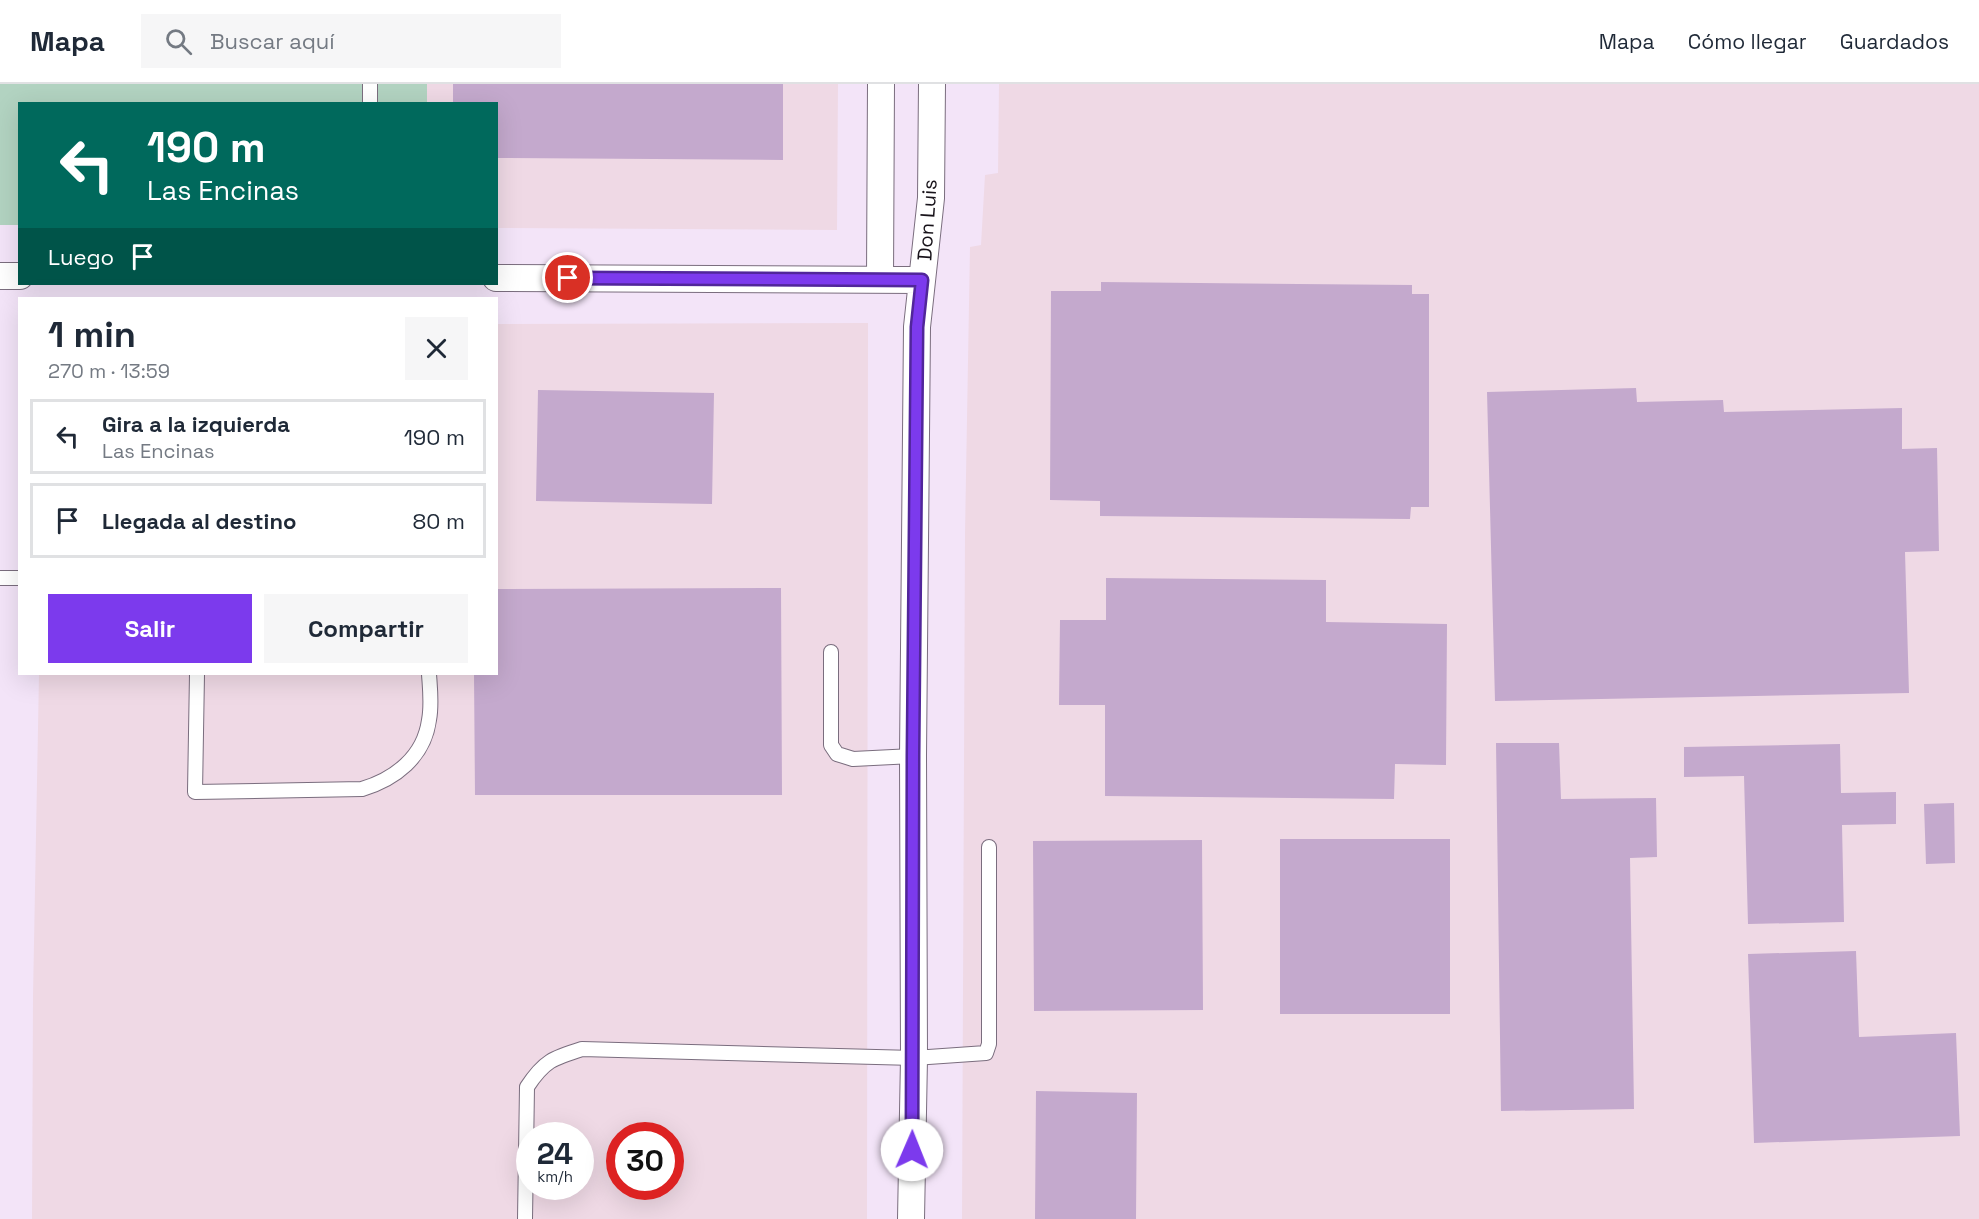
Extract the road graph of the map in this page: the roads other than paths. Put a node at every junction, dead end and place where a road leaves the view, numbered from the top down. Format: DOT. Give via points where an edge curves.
graph roads {
  1 [pos="370,84"];
  2 [pos="881,84"];
  3 [pos="932,84"];
  4 [pos="370,102"];
  5 [pos="0,276"];
  6 [pos="18,276"];
  7 [pos="498,278"];
  8 [pos="880,279"];
  9 [pos="922,280"];
  10 [pos="0,578"];
  11 [pos="18,578"];
  12 [pos="831,652"];
  13 [pos="197,675"];
  14 [pos="429,675"];
  15 [pos="913,756"];
  16 [pos="989,847"];
  17 [pos="914,1058"];
  18 [pos="525,1219"];
  19 [pos="911,1219"];
  1 -- 4 [label="lane"];
  2 -- 8 [label="street"];
  3 -- 9 [label="street, Don Luis" via="931,198"];
  5 -- 6 [label="street"];
  7 -- 8 [label="street"];
  8 -- 9 [label="street"];
  9 -- 15 [label="street, Don Luis" via="917,327"];
  10 -- 11 [label="lane"];
  12 -- 15 [label="lane" via="831,745 837,754 853,759"];
  13 -- 14 [label="lane" via="195,792 362,789 381,783 398,773 420,747 430,719"];
  15 -- 17 [label="street, Don Luis"];
  16 -- 17 [label="lane" via="986,1053"];
  17 -- 18 [label="lane" via="582,1049 555,1058 538,1071 527,1087"];
  17 -- 19 [label="street, Don Luis"];
}
